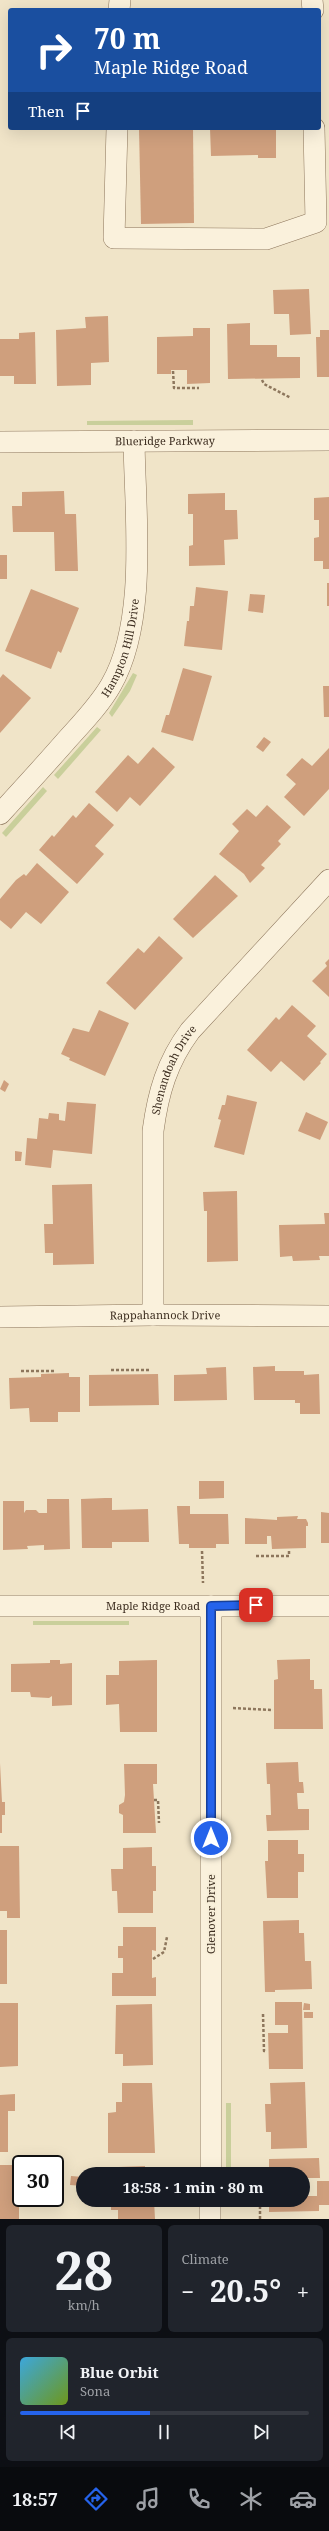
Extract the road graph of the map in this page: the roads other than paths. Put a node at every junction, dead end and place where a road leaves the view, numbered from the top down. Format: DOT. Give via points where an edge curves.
graph roads {
  1 [pos="116,130"];
  2 [pos="314,130"];
  3 [pos="329,440"];
  4 [pos="134,441"];
  5 [pos="0,442"];
  6 [pos="0,814"];
  7 [pos="329,880"];
  8 [pos="153,1314"];
  9 [pos="329,1316"];
  10 [pos="0,1317"];
  11 [pos="0,1606"];
  12 [pos="211,1606"];
  13 [pos="329,1606"];
  14 [pos="211,2167"];
  15 [pos="210,2207"];
  16 [pos="210,2219"];
  1 -- 2 [label="street" via="114,238 266,239 316,222"];
  3 -- 4 [label="street, Blueridge Parkway"];
  4 -- 5 [label="street, Blueridge Parkway"];
  4 -- 6 [label="street, Hampton Hill Drive" via="136,564 134,620 128,644 110,686 93,711"];
  7 -- 8 [label="street, Shenandoah Drive" via="190,1031 179,1046 165,1076 157,1102 153,1131"];
  8 -- 9 [label="street, Rappahannock Drive"];
  8 -- 10 [label="street, Rappahannock Drive"];
  11 -- 12 [label="street, Maple Ridge Road"];
  12 -- 13 [label="street, Maple Ridge Road"];
  12 -- 14 [label="street, Glenover Drive"];
  15 -- 16 [label="street"];
}
